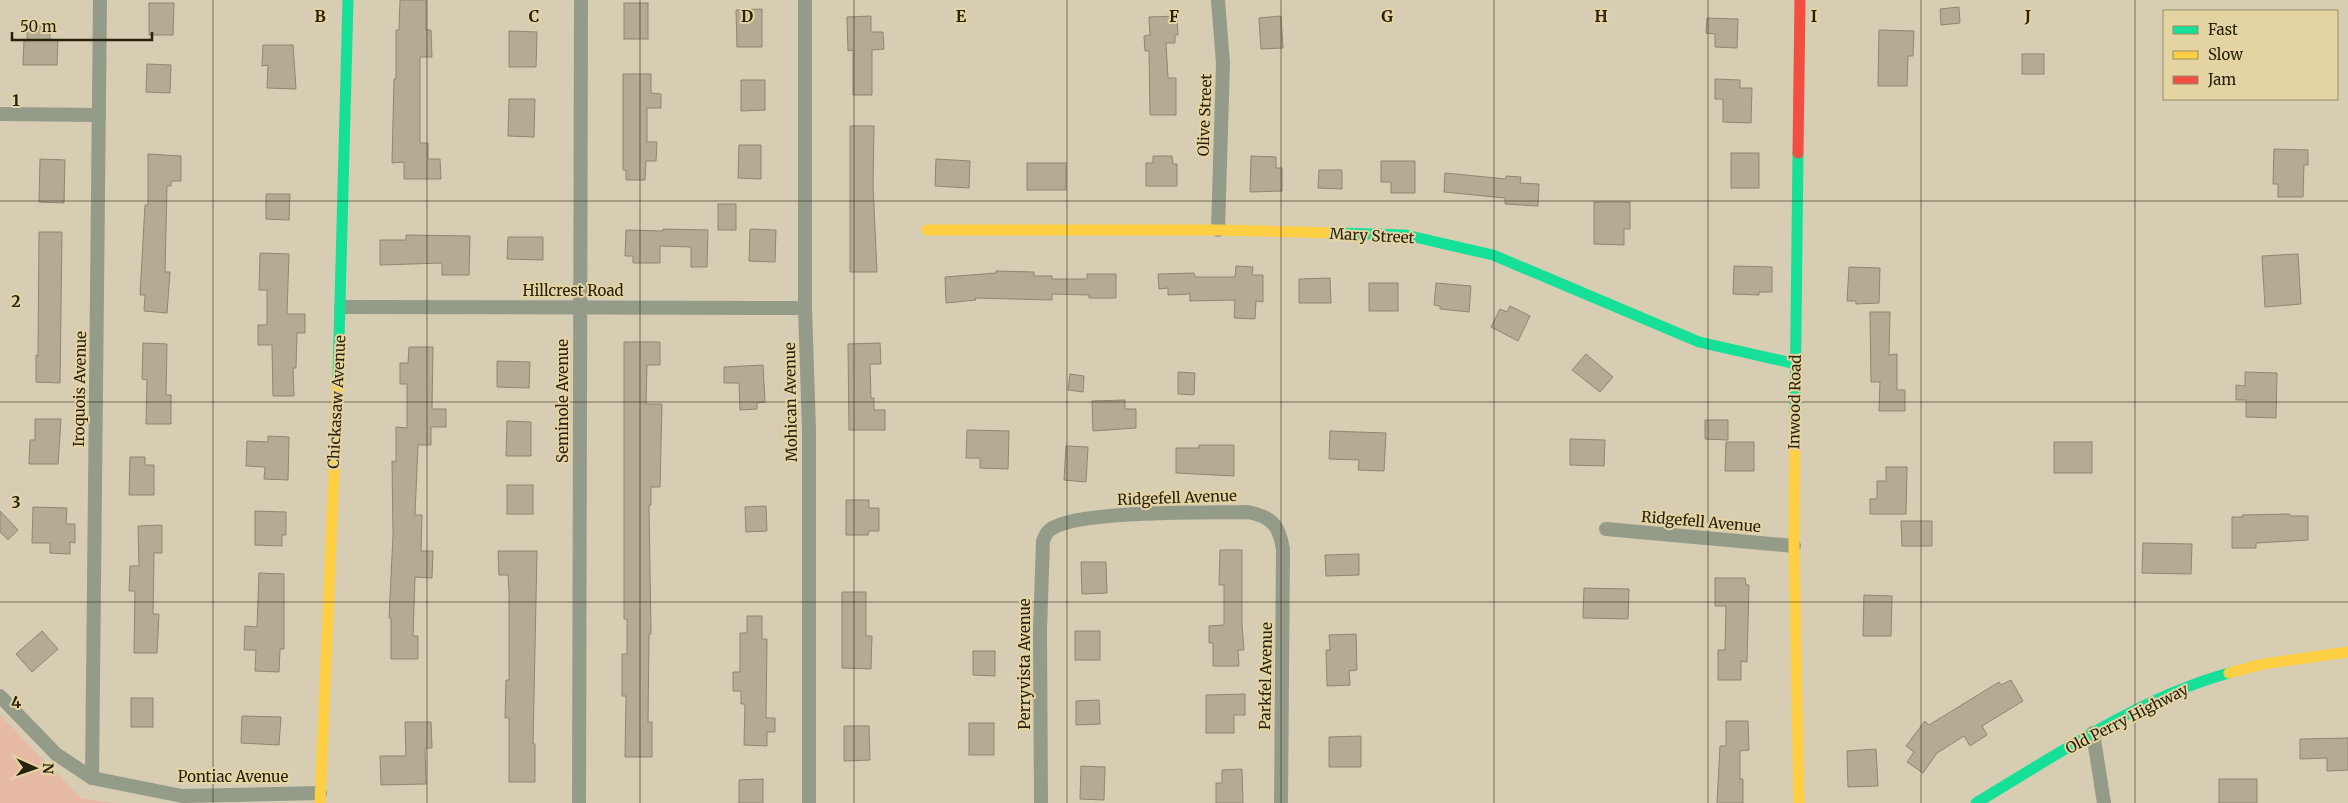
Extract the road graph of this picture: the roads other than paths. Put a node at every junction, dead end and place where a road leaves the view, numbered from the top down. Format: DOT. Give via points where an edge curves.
graph roads {
  1 [pos="100,0"];
  2 [pos="348,0"];
  3 [pos="581,0"];
  4 [pos="805,0"];
  5 [pos="1218,0"];
  6 [pos="1800,0"];
  7 [pos="0,114"];
  8 [pos="99,115"];
  9 [pos="927,230"];
  10 [pos="1218,230"];
  11 [pos="341,307"];
  12 [pos="580,307"];
  13 [pos="805,308"];
  14 [pos="1796,364"];
  15 [pos="1051,528"];
  16 [pos="1606,529"];
  17 [pos="1794,546"];
  18 [pos="1284,549"];
  19 [pos="2348,652"];
  20 [pos="0,696"];
  21 [pos="2094,733"];
  22 [pos="92,778"];
  23 [pos="320,798"];
  24 [pos="579,803"];
  25 [pos="809,803"];
  26 [pos="1041,803"];
  27 [pos="1281,803"];
  28 [pos="1799,803"];
  29 [pos="1976,803"];
  30 [pos="2104,803"];
  1 -- 8 [label="street, Iroquois Avenue"];
  2 -- 11 [label="street, Chickasaw Avenue"];
  3 -- 12 [label="street, Seminole Avenue"];
  4 -- 13 [label="street, Mohican Avenue"];
  5 -- 10 [label="street, Olive Street" via="1223,63"];
  6 -- 14 [label="street, Inwood Road"];
  7 -- 8 [label="street"];
  8 -- 22 [label="street, Iroquois Avenue"];
  9 -- 10 [label="street, Mary Street"];
  10 -- 14 [label="street, Mary Street" via="1406,235 1484,252 1699,342"];
  11 -- 12 [label="street, Hillcrest Road"];
  11 -- 23 [label="street, Chickasaw Avenue"];
  12 -- 13 [label="street, Hillcrest Road"];
  12 -- 24 [label="street, Seminole Avenue"];
  13 -- 25 [label="street, Mohican Avenue" via="809,431"];
  14 -- 17 [label="street, Inwood Road"];
  15 -- 18 [label="street, Ridgefell Avenue" via="1076,521 1132,515 1248,512 1265,515 1280,534"];
  15 -- 26 [label="street, Perryvista Avenue" via="1043,542"];
  16 -- 17 [label="street, Ridgefell Avenue"];
  17 -- 28 [label="street, Inwood Road"];
  18 -- 27 [label="street, Parkfel Avenue"];
  19 -- 21 [label="street, Old Perry Highway" via="2294,658 2220,676 2175,692"];
  20 -- 22 [label="street, Pontiac Avenue" via="56,754"];
  21 -- 29 [label="street, Old Perry Highway"];
  21 -- 30 [label="street"];
  22 -- 23 [label="street, Pontiac Avenue" via="182,796"];
}
